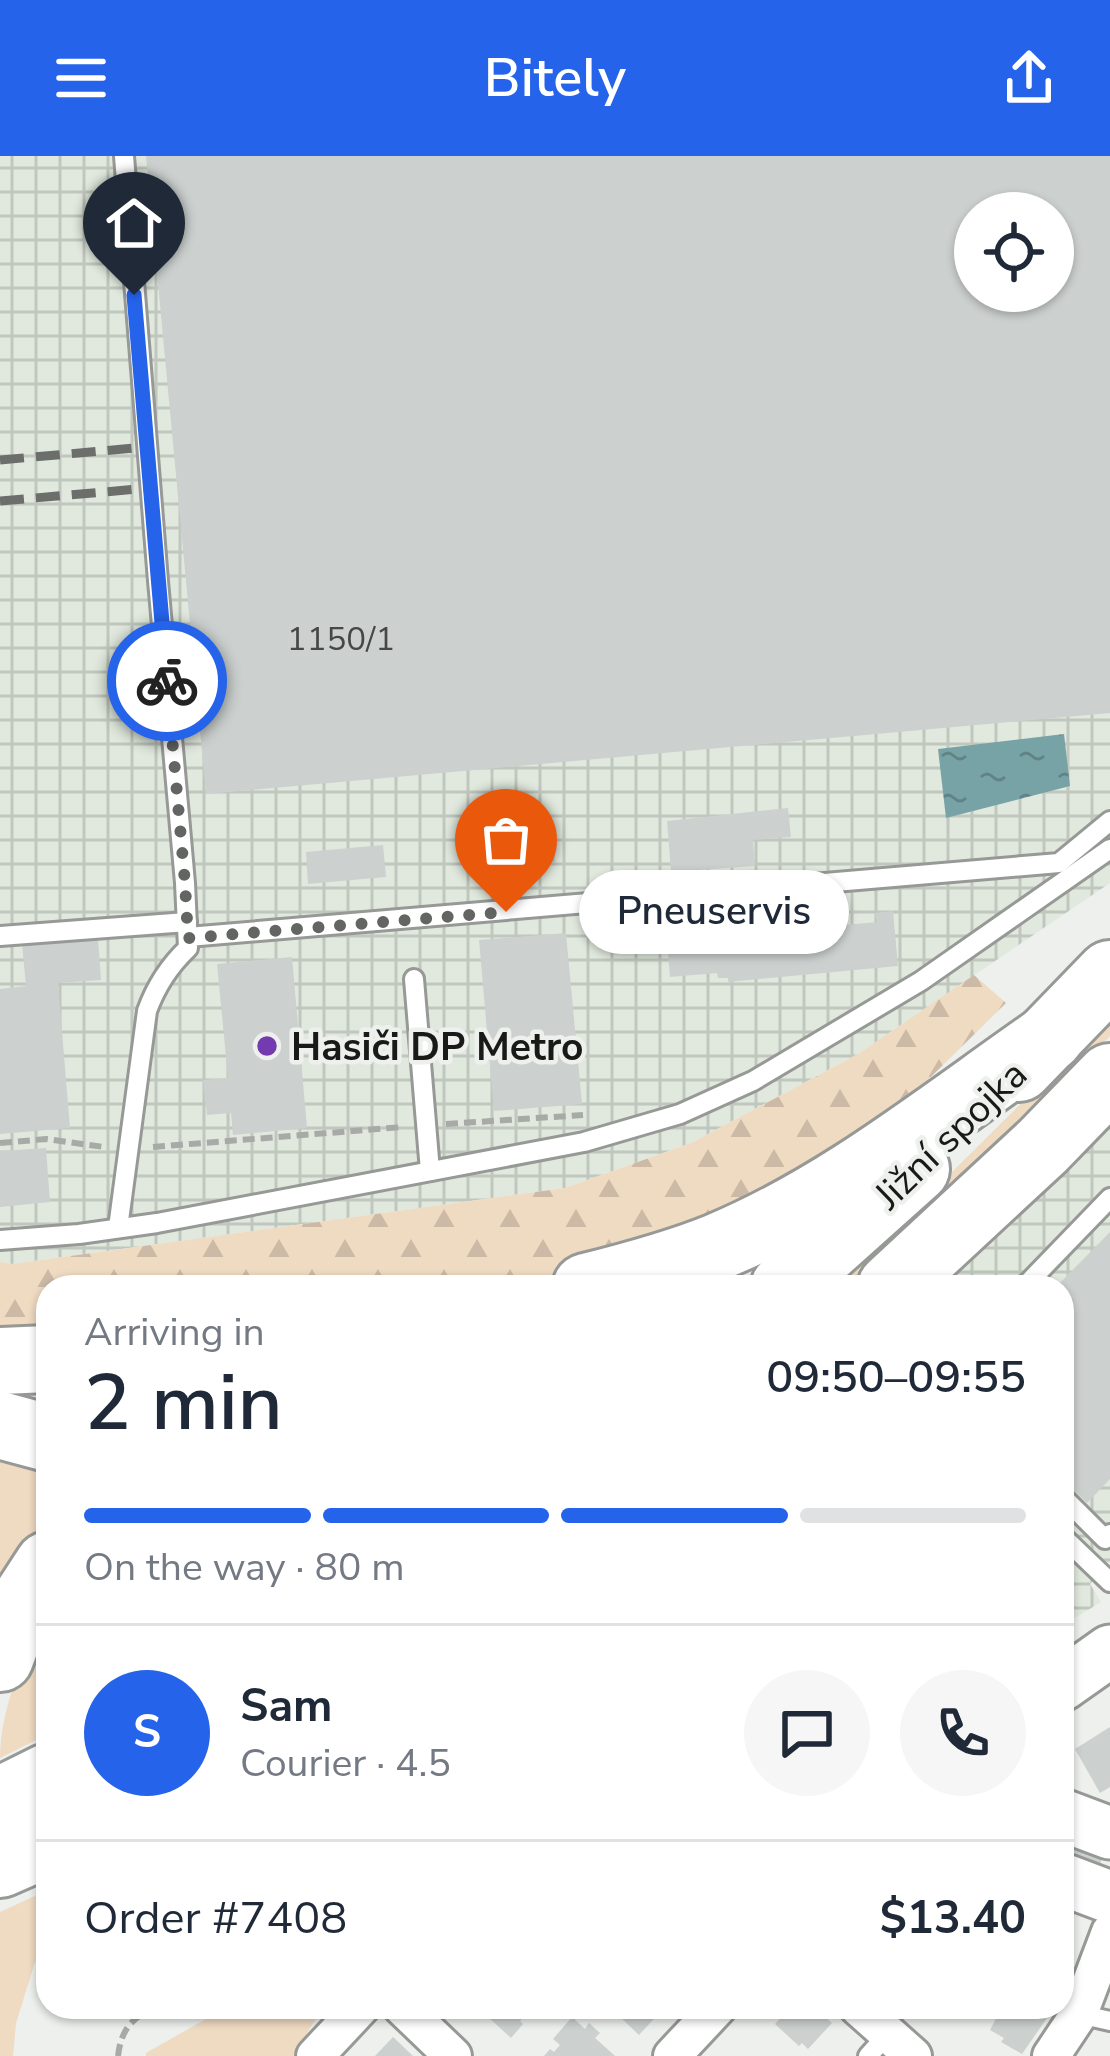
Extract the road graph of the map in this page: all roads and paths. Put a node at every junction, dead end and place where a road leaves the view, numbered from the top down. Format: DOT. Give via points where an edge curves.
graph roads {
  1 [pos="124,156"];
  2 [pos="1110,821"];
  3 [pos="1110,849"];
  4 [pos="187,930"];
  5 [pos="0,936"];
  6 [pos="1110,974"];
  7 [pos="414,979"];
  8 [pos="1050,1036"];
  9 [pos="1110,1077"];
  10 [pos="603,1114"];
  11 [pos="425,1125"];
  12 [pos="0,1143"];
  13 [pos="129,1149"];
  14 [pos="430,1171"];
  15 [pos="1110,1198"];
  16 [pos="118,1228"];
  17 [pos="0,1240"];
  18 [pos="629,1275"];
  19 [pos="797,1275"];
  20 [pos="903,1275"];
  21 [pos="1036,1275"];
  22 [pos="36,1360"];
  23 [pos="0,1361"];
  24 [pos="0,1425"];
  25 [pos="36,1435"];
  26 [pos="1074,1508"];
  27 [pos="1110,1534"];
  28 [pos="1074,1548"];
  29 [pos="1110,1582"];
  30 [pos="36,1583"];
  31 [pos="1110,1651"];
  32 [pos="0,1658"];
  33 [pos="1074,1676"];
  34 [pos="36,1784"];
  35 [pos="0,1801"];
  36 [pos="1074,1819"];
  37 [pos="1110,1832"];
  38 [pos="36,1848"];
  39 [pos="0,1864"];
  40 [pos="1074,1884"];
  41 [pos="1110,1898"];
  42 [pos="1110,1932"];
  43 [pos="1094,2018"];
  44 [pos="134,2019"];
  45 [pos="350,2019"];
  46 [pos="415,2019"];
  47 [pos="707,2019"];
  48 [pos="867,2019"];
  49 [pos="890,2049"];
  50 [pos="118,2056"];
  51 [pos="315,2056"];
  52 [pos="454,2056"];
  53 [pos="672,2056"];
  54 [pos="1052,2056"];
  1 -- 4 [label="lane"];
  2 -- 4 [label="lane" via="1059,863"];
  3 -- 14 [label="lane" via="921,981 753,1081 680,1114 584,1142"];
  4 -- 5 [label="lane"];
  4 -- 13 [label="lane" via="188,948 147,1011"];
  6 -- 8 [label="highway, Jižní spojka"];
  7 -- 11 [label="lane"];
  8 -- 18 [label="highway" via="842,1181 760,1227"];
  8 -- 19 [label="highway, Jižní spojka"];
  9 -- 20 [label="highway, Jižní spojka"];
  10 -- 11 [label="path"];
  11 -- 13 [label="path"];
  11 -- 14 [label="lane"];
  12 -- 13 [label="path" via="46,1139"];
  13 -- 16 [label="lane"];
  14 -- 16 [label="lane"];
  15 -- 21 [label="lane"];
  16 -- 17 [label="lane"];
  22 -- 23 [label="highway"];
  24 -- 25 [label="highway"];
  26 -- 27 [label="lane" via="1105,1539"];
  28 -- 29 [label="lane"];
  30 -- 32 [label="highway"];
  31 -- 33 [label="street"];
  34 -- 35 [label="highway"];
  36 -- 37 [label="street"];
  38 -- 39 [label="highway"];
  40 -- 41 [label="street"];
  42 -- 43 [label="street"];
  43 -- 54 [label="street"];
  44 -- 50 [label="path"];
  45 -- 51 [label="street"];
  46 -- 52 [label="street"];
  47 -- 53 [label="street"];
  48 -- 49 [label="street"];
}
